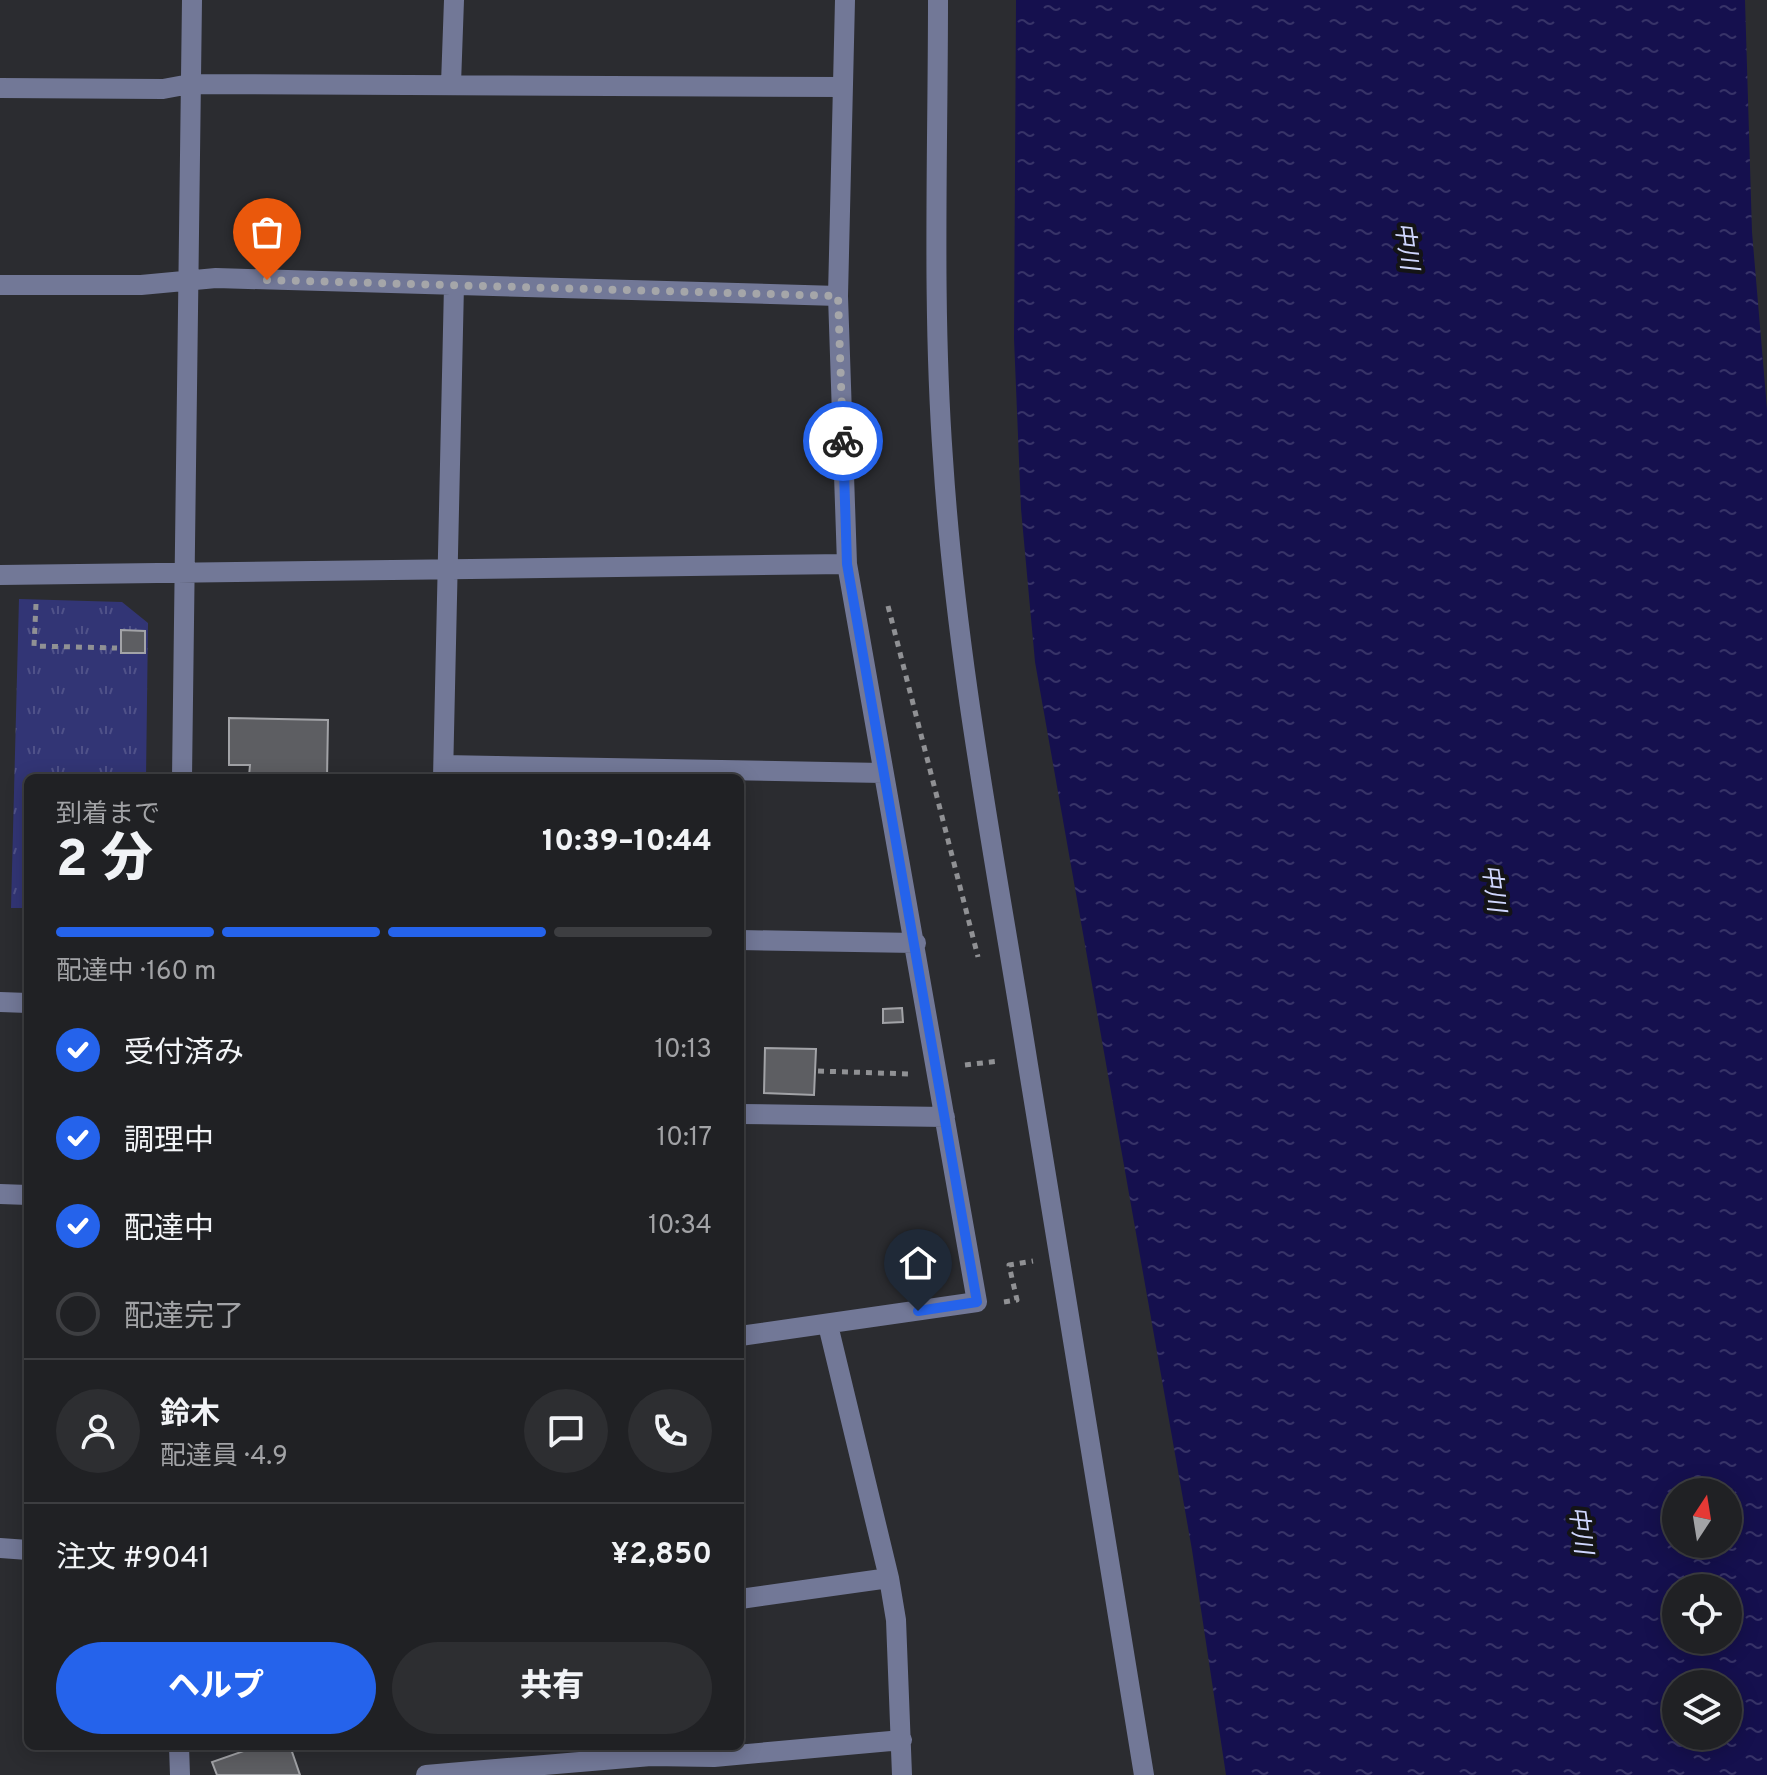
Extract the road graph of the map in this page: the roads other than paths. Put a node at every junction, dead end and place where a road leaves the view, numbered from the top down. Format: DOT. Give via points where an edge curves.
graph roads {
  1 [pos="192,0"];
  2 [pos="454,0"];
  3 [pos="845,0"];
  4 [pos="938,0"];
  5 [pos="190,84"];
  6 [pos="451,84"];
  7 [pos="843,87"];
  8 [pos="0,88"];
  9 [pos="189,282"];
  10 [pos="0,285"];
  11 [pos="454,285"];
  12 [pos="838,296"];
  13 [pos="847,564"];
  14 [pos="446,571"];
  15 [pos="184,573"];
  16 [pos="0,575"];
  17 [pos="444,772"];
  18 [pos="883,773"];
  19 [pos="182,774"];
  20 [pos="744,940"];
  21 [pos="916,943"];
  22 [pos="0,1002"];
  23 [pos="24,1003"];
  24 [pos="744,1114"];
  25 [pos="945,1117"];
  26 [pos="0,1194"];
  27 [pos="24,1195"];
  28 [pos="828,1325"];
  29 [pos="744,1336"];
  30 [pos="0,1548"];
  31 [pos="24,1550"];
  32 [pos="889,1578"];
  33 [pos="744,1598"];
  34 [pos="902,1740"];
  35 [pos="179,1750"];
  36 [pos="681,1759"];
  37 [pos="180,1775"];
  38 [pos="426,1775"];
  39 [pos="902,1775"];
  40 [pos="1144,1775"];
  1 -- 5 [label="street"];
  2 -- 6 [label="street"];
  3 -- 7 [label="street"];
  4 -- 40 [label="street" via="943,459 973,726"];
  5 -- 6 [label="street"];
  5 -- 8 [label="street" via="163,89"];
  5 -- 9 [label="street"];
  6 -- 7 [label="street"];
  7 -- 12 [label="street"];
  9 -- 10 [label="street" via="90,295"];
  9 -- 11 [label="street" via="216,278"];
  9 -- 15 [label="street"];
  11 -- 12 [label="street"];
  11 -- 14 [label="street"];
  12 -- 13 [label="street"];
  13 -- 14 [label="street"];
  13 -- 18 [label="street"];
  14 -- 15 [label="street"];
  14 -- 17 [label="street"];
  15 -- 16 [label="street"];
  15 -- 19 [label="street"];
  17 -- 18 [label="street"];
  18 -- 21 [label="street"];
  20 -- 21 [label="street"];
  21 -- 25 [label="street"];
  22 -- 23 [label="street"];
  24 -- 25 [label="street"];
  25 -- 28 [label="street" via="977,1302"];
  26 -- 27 [label="street"];
  28 -- 29 [label="street"];
  28 -- 32 [label="street"];
  30 -- 31 [label="street"];
  32 -- 33 [label="street"];
  32 -- 34 [label="street"];
  34 -- 36 [label="street"];
  34 -- 39 [label="street"];
  35 -- 37 [label="street"];
  36 -- 38 [label="street" via="651,1756"];
}
